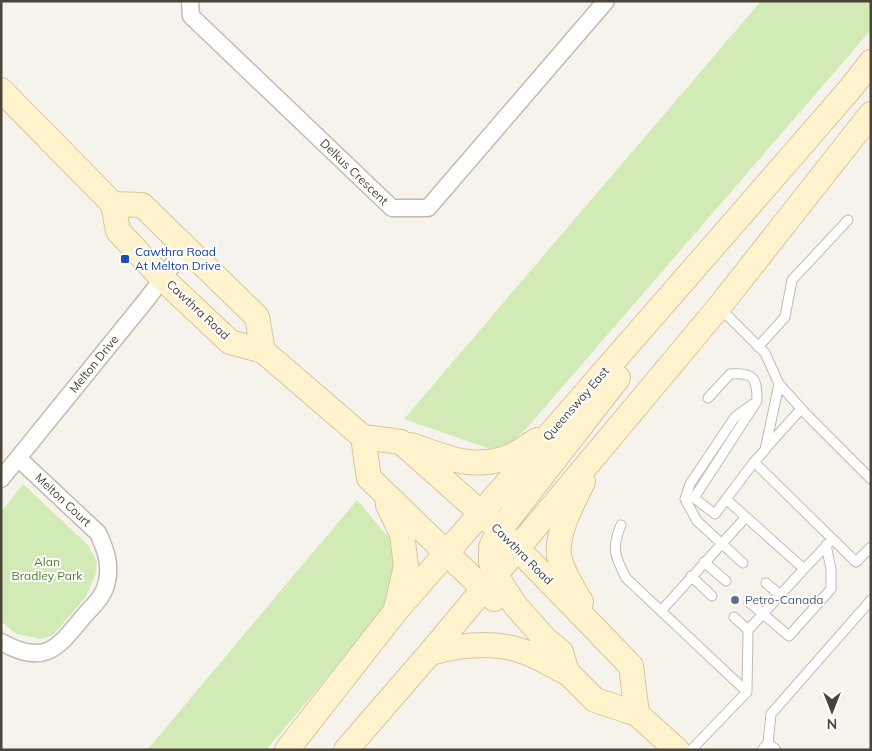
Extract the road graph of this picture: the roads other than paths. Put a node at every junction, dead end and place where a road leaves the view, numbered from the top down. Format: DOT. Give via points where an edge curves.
graph roads {
  1 [pos="190,1"];
  2 [pos="606,1"];
  3 [pos="871,62"];
  4 [pos="1,90"];
  5 [pos="871,114"];
  6 [pos="785,164"];
  7 [pos="113,204"];
  8 [pos="848,220"];
  9 [pos="186,247"];
  10 [pos="162,278"];
  11 [pos="718,307"];
  12 [pos="758,346"];
  13 [pos="263,351"];
  14 [pos="779,384"];
  15 [pos="708,398"];
  16 [pos="757,401"];
  17 [pos="801,409"];
  18 [pos="550,434"];
  19 [pos="363,437"];
  20 [pos="401,442"];
  21 [pos="600,448"];
  22 [pos="765,450"];
  23 [pos="18,458"];
  24 [pos="754,462"];
  25 [pos="1,479"];
  26 [pos="871,479"];
  27 [pos="382,492"];
  28 [pos="726,499"];
  29 [pos="482,514"];
  30 [pos="746,517"];
  31 [pos="621,525"];
  32 [pos="499,531"];
  33 [pos="829,542"];
  34 [pos="720,543"];
  35 [pos="871,547"];
  36 [pos="517,548"];
  37 [pos="447,553"];
  38 [pos="704,562"];
  39 [pos="743,563"];
  40 [pos="804,570"];
  41 [pos="691,576"];
  42 [pos="726,581"];
  43 [pos="490,582"];
  44 [pos="766,583"];
  45 [pos="780,595"];
  46 [pos="712,596"];
  47 [pos="871,600"];
  48 [pos="749,602"];
  49 [pos="661,611"];
  50 [pos="395,612"];
  51 [pos="763,614"];
  52 [pos="734,617"];
  53 [pos="597,630"];
  54 [pos="748,630"];
  55 [pos="1,642"];
  56 [pos="430,653"];
  57 [pos="568,673"];
  58 [pos="747,692"];
  59 [pos="637,714"];
  60 [pos="765,746"];
  61 [pos="287,750"];
  62 [pos="346,750"];
  63 [pos="677,750"];
  64 [pos="691,750"];
  65 [pos="776,750"];
  1 -- 2 [label="street, Delkus Crescent" via="191,16 392,208 428,208"];
  3 -- 6 [label="main road, Queensway East"];
  4 -- 7 [label="main road"];
  5 -- 11 [label="main road"];
  6 -- 18 [label="main road, Queensway East"];
  6 -- 32 [label="main road"];
  7 -- 9 [label="main road" via="142,205"];
  7 -- 10 [label="main road, Cawthra Road" via="118,231"];
  8 -- 12 [label="lane" via="792,280 785,317"];
  9 -- 10 [label="street, Melton Drive"];
  9 -- 13 [label="main road" via="256,317"];
  10 -- 13 [label="main road, Cawthra Road" via="230,342"];
  10 -- 23 [label="street, Melton Drive"];
  11 -- 12 [label="lane"];
  11 -- 21 [label="main road"];
  12 -- 14 [label="lane"];
  13 -- 19 [label="main road, Cawthra Road"];
  14 -- 17 [label="lane"];
  14 -- 22 [label="lane"];
  15 -- 16 [label="lane" via="730,374 745,373 751,376 757,387"];
  16 -- 28 [label="lane" via="694,498 716,514"];
  16 -- 34 [label="lane" via="735,417 690,484 685,499 697,521"];
  17 -- 22 [label="lane"];
  17 -- 26 [label="lane"];
  18 -- 20 [label="main road" via="504,459 474,463 460,462"];
  18 -- 29 [label="main road, Queensway East"];
  19 -- 20 [label="main road"];
  19 -- 27 [label="main road" via="369,478"];
  20 -- 29 [label="main road, Cawthra Road"];
  21 -- 36 [label="main road"];
  21 -- 53 [label="main road" via="568,512 559,556"];
  22 -- 24 [label="lane"];
  23 -- 25 [label="street, Melton Drive"];
  23 -- 55 [label="street, Melton Court" via="98,533 105,549 107,582 103,594 68,636 50,651 26,653"];
  24 -- 28 [label="lane"];
  24 -- 33 [label="lane"];
  27 -- 37 [label="main road"];
  27 -- 50 [label="main road" via="404,544 406,566"];
  28 -- 30 [label="lane"];
  29 -- 32 [label="main road, Cawthra Road"];
  29 -- 37 [label="main road, Queensway East"];
  30 -- 34 [label="lane"];
  30 -- 40 [label="lane"];
  31 -- 49 [label="lane" via="615,539 616,557 626,578"];
  32 -- 36 [label="main road, Cawthra Road"];
  32 -- 43 [label="main road" via="491,547"];
  33 -- 35 [label="lane" via="856,562"];
  33 -- 40 [label="lane"];
  33 -- 51 [label="lane" via="831,589 789,636"];
  34 -- 38 [label="lane"];
  34 -- 39 [label="lane"];
  36 -- 43 [label="main road"];
  36 -- 53 [label="main road, Cawthra Road"];
  37 -- 43 [label="main road"];
  37 -- 50 [label="main road, Queensway East"];
  38 -- 41 [label="lane"];
  38 -- 42 [label="lane"];
  40 -- 45 [label="lane"];
  41 -- 46 [label="lane"];
  41 -- 49 [label="lane"];
  43 -- 56 [label="main road"];
  43 -- 57 [label="main road"];
  44 -- 45 [label="lane"];
  45 -- 51 [label="lane"];
  47 -- 60 [label="lane" via="771,714"];
  48 -- 51 [label="lane"];
  49 -- 58 [label="lane"];
  50 -- 61 [label="main road, Queensway East"];
  51 -- 54 [label="lane"];
  52 -- 54 [label="lane"];
  53 -- 59 [label="main road, Cawthra Road" via="631,666"];
  54 -- 58 [label="lane"];
  56 -- 57 [label="main road" via="448,648 500,646 523,651"];
  56 -- 62 [label="main road"];
  57 -- 59 [label="main road" via="595,700"];
  58 -- 64 [label="lane"];
  59 -- 63 [label="main road"];
  60 -- 65 [label="lane"];
}
